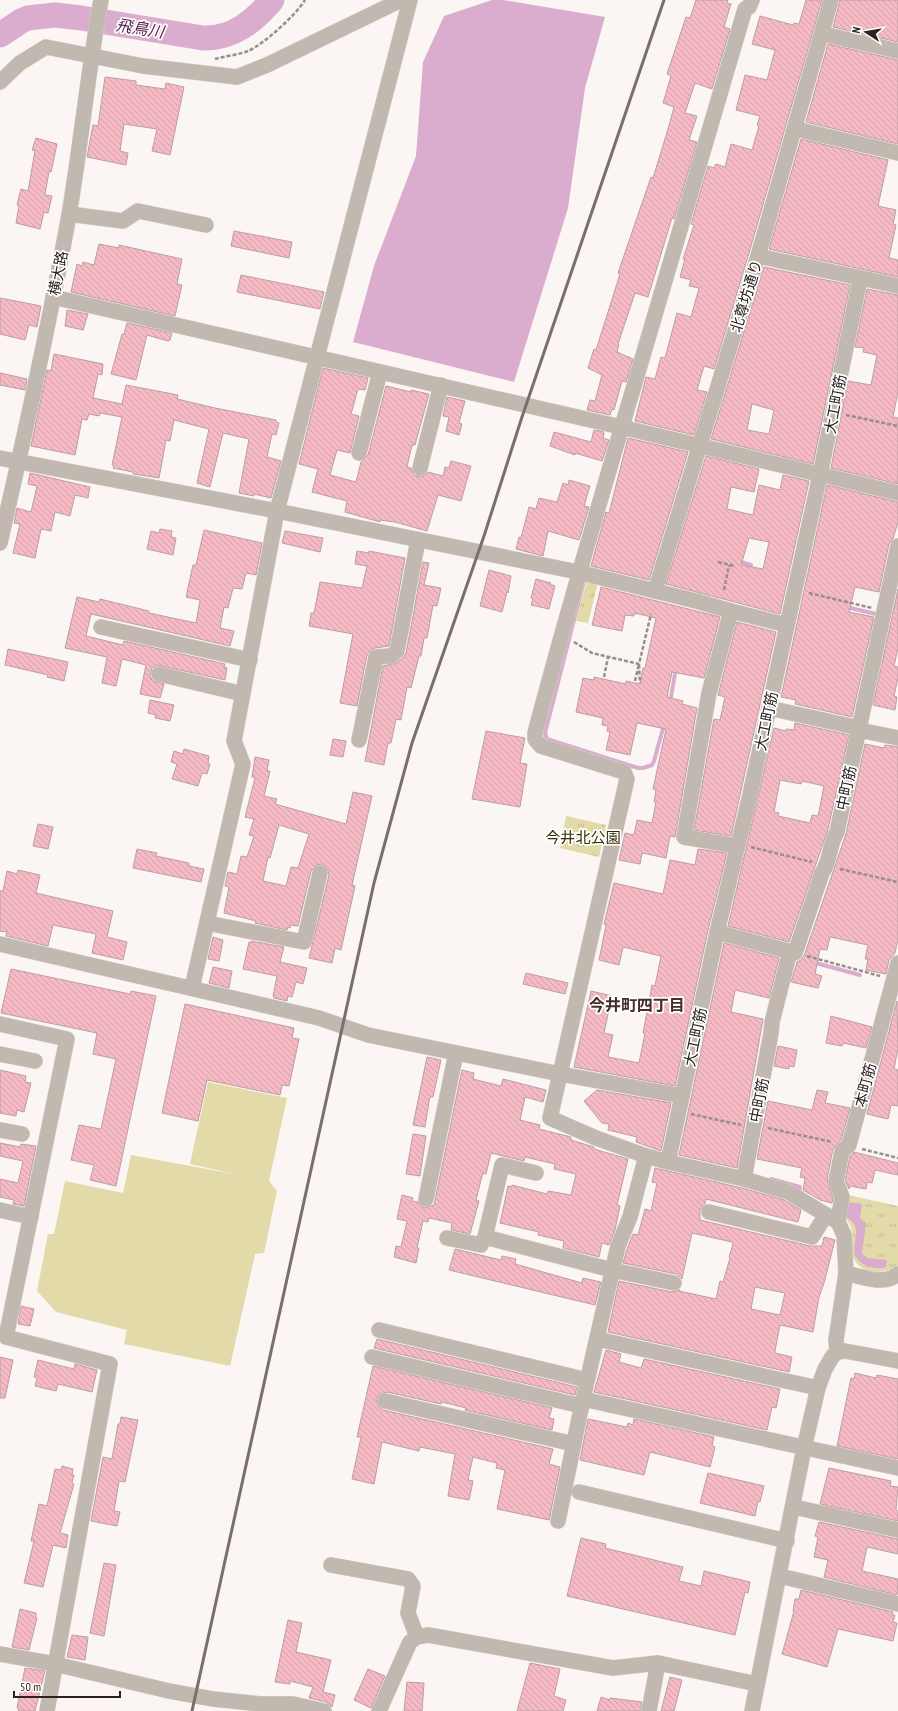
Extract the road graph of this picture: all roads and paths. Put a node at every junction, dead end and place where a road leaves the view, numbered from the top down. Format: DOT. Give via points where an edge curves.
graph roads {
  1 [pos="101,0"];
  2 [pos="305,0"];
  3 [pos="401,0"];
  4 [pos="410,0"];
  5 [pos="752,0"];
  6 [pos="831,0"];
  7 [pos="822,34"];
  8 [pos="898,51"];
  9 [pos="91,56"];
  10 [pos="213,59"];
  11 [pos="0,82"];
  12 [pos="796,129"];
  13 [pos="898,153"];
  14 [pos="69,214"];
  15 [pos="206,225"];
  16 [pos="758,256"];
  17 [pos="860,279"];
  18 [pos="898,286"];
  19 [pos="53,296"];
  20 [pos="316,357"];
  21 [pos="380,372"];
  22 [pos="440,386"];
  23 [pos="833,412"];
  24 [pos="898,426"];
  25 [pos="621,427"];
  26 [pos="701,447"];
  27 [pos="359,453"];
  28 [pos="0,458"];
  29 [pos="19,461"];
  30 [pos="420,468"];
  31 [pos="820,475"];
  32 [pos="898,493"];
  33 [pos="278,511"];
  34 [pos="418,540"];
  35 [pos="0,543"];
  36 [pos="898,546"];
  37 [pos="718,562"];
  38 [pos="729,565"];
  39 [pos="735,566"];
  40 [pos="578,572"];
  41 [pos="724,590"];
  42 [pos="656,591"];
  43 [pos="794,594"];
  44 [pos="731,611"];
  45 [pos="651,614"];
  46 [pos="887,614"];
  47 [pos="787,625"];
  48 [pos="101,626"];
  49 [pos="573,641"];
  50 [pos="608,657"];
  51 [pos="250,660"];
  52 [pos="639,664"];
  53 [pos="159,674"];
  54 [pos="604,677"];
  55 [pos="635,681"];
  56 [pos="640,683"];
  57 [pos="243,694"];
  58 [pos="769,708"];
  59 [pos="859,729"];
  60 [pos="898,738"];
  61 [pos="359,740"];
  62 [pos="737,846"];
  63 [pos="320,873"];
  64 [pos="206,923"];
  65 [pos="717,932"];
  66 [pos="0,945"];
  67 [pos="792,952"];
  68 [pos="898,963"];
  69 [pos="894,980"];
  70 [pos="192,988"];
  71 [pos="0,1024"];
  72 [pos="456,1053"];
  73 [pos="0,1054"];
  74 [pos="35,1061"];
  75 [pos="560,1074"];
  76 [pos="682,1096"];
  77 [pos="678,1112"];
  78 [pos="754,1126"];
  79 [pos="0,1130"];
  80 [pos="22,1134"];
  81 [pos="849,1145"];
  82 [pos="646,1156"];
  83 [pos="898,1158"];
  84 [pos="668,1162"];
  85 [pos="536,1173"];
  86 [pos="744,1179"];
  87 [pos="426,1199"];
  88 [pos="0,1210"];
  89 [pos="709,1212"];
  90 [pos="836,1215"];
  91 [pos="31,1217"];
  92 [pos="485,1237"];
  93 [pos="447,1238"];
  94 [pos="612,1270"];
  95 [pos="846,1273"];
  96 [pos="896,1276"];
  97 [pos="674,1283"];
  98 [pos="379,1330"];
  99 [pos="597,1339"];
  100 [pos="837,1352"];
  101 [pos="372,1357"];
  102 [pos="898,1361"];
  103 [pos="587,1380"];
  104 [pos="818,1388"];
  105 [pos="385,1401"];
  106 [pos="583,1402"];
  107 [pos="574,1444"];
  108 [pos="804,1448"];
  109 [pos="898,1468"];
  110 [pos="579,1492"];
  111 [pos="794,1507"];
  112 [pos="558,1521"];
  113 [pos="898,1530"];
  114 [pos="787,1541"];
  115 [pos="332,1565"];
  116 [pos="780,1576"];
  117 [pos="898,1604"];
  118 [pos="417,1637"];
  119 [pos="0,1654"];
  120 [pos="658,1663"];
  121 [pos="55,1664"];
  122 [pos="757,1684"];
  123 [pos="47,1711"];
  124 [pos="324,1711"];
  125 [pos="379,1711"];
  126 [pos="649,1711"];
  127 [pos="752,1711"];
  1 -- 9 [label="street, 横大路"];
  2 -- 10 [label="path" via="301,8 274,33 248,51"];
  3 -- 9 [label="street" via="237,78 143,66"];
  4 -- 20 [label="street"];
  5 -- 25 [label="street" via="745,9"];
  6 -- 7 [label="street, 北尊坊通り"];
  7 -- 8 [label="street"];
  7 -- 12 [label="street, 北尊坊通り"];
  9 -- 11 [label="street" via="46,47 20,63"];
  9 -- 14 [label="street, 横大路"];
  12 -- 13 [label="street"];
  12 -- 16 [label="street, 北尊坊通り"];
  14 -- 15 [label="street" via="123,221 138,211"];
  14 -- 19 [label="street, 横大路"];
  16 -- 17 [label="street"];
  16 -- 26 [label="street, 北尊坊通り"];
  17 -- 18 [label="street"];
  17 -- 23 [label="street, 大工町筋"];
  19 -- 20 [label="street"];
  19 -- 29 [label="street, 横大路"];
  20 -- 21 [label="street"];
  20 -- 33 [label="street"];
  21 -- 22 [label="street"];
  21 -- 27 [label="street"];
  22 -- 25 [label="street"];
  22 -- 30 [label="street"];
  23 -- 24 [label="path"];
  23 -- 31 [label="street, 大工町筋"];
  25 -- 26 [label="street"];
  25 -- 40 [label="street"];
  26 -- 31 [label="street"];
  26 -- 42 [label="street, 北尊坊通り"];
  28 -- 29 [label="street"];
  29 -- 33 [label="street"];
  29 -- 35 [label="street, 横大路"];
  31 -- 32 [label="street"];
  31 -- 43 [label="street, 大工町筋"];
  33 -- 34 [label="street"];
  33 -- 51 [label="street"];
  34 -- 40 [label="street"];
  34 -- 61 [label="street" via="397,651 391,656 376,657"];
  36 -- 46 [label="street, 中町筋"];
  37 -- 38 [label="path"];
  38 -- 39 [label="path"];
  38 -- 41 [label="path"];
  40 -- 42 [label="street"];
  40 -- 75 [label="street" via="535,739 541,746 624,772 627,779"];
  42 -- 44 [label="street"];
  43 -- 46 [label="path"];
  43 -- 47 [label="street, 大工町筋"];
  44 -- 47 [label="street"];
  44 -- 62 [label="street" via="709,693 684,838"];
  45 -- 52 [label="path"];
  46 -- 59 [label="street, 中町筋"];
  47 -- 58 [label="street, 大工町筋"];
  48 -- 51 [label="street"];
  49 -- 50 [label="path" via="592,652"];
  50 -- 52 [label="path"];
  50 -- 54 [label="path"];
  51 -- 57 [label="street"];
  52 -- 55 [label="path"];
  52 -- 56 [label="path"];
  53 -- 57 [label="street"];
  57 -- 64 [label="street" via="234,741 243,764"];
  58 -- 59 [label="street"];
  58 -- 62 [label="street, 大工町筋"];
  59 -- 60 [label="street"];
  59 -- 67 [label="street, 中町筋" via="837,832 827,866"];
  62 -- 65 [label="street, 大工町筋"];
  63 -- 64 [label="street" via="304,942"];
  64 -- 70 [label="street"];
  65 -- 67 [label="street"];
  65 -- 76 [label="street, 大工町筋"];
  66 -- 70 [label="street"];
  67 -- 69 [label="path"];
  67 -- 78 [label="street, 中町筋" via="772,1022"];
  68 -- 69 [label="street, 本町筋"];
  69 -- 81 [label="street, 本町筋"];
  70 -- 72 [label="street" via="318,1018 368,1035"];
  71 -- 91 [label="street" via="67,1039"];
  72 -- 75 [label="street"];
  72 -- 87 [label="street"];
  73 -- 74 [label="street"];
  75 -- 76 [label="street"];
  75 -- 82 [label="street" via="550,1118"];
  76 -- 77 [label="street, 大工町筋"];
  77 -- 78 [label="path"];
  77 -- 84 [label="street, 大工町筋"];
  78 -- 81 [label="path"];
  78 -- 86 [label="street, 中町筋"];
  79 -- 80 [label="street"];
  81 -- 83 [label="path"];
  81 -- 90 [label="street, 本町筋" via="842,1151 836,1181 842,1197"];
  82 -- 84 [label="street"];
  82 -- 94 [label="street" via="630,1217 618,1246"];
  84 -- 86 [label="street"];
  85 -- 92 [label="street" via="502,1165"];
  86 -- 90 [label="street" via="788,1192"];
  88 -- 91 [label="street"];
  89 -- 90 [label="street" via="812,1237"];
  90 -- 95 [label="street, 本町筋" via="844,1235"];
  91 -- 121 [label="street" via="6,1337 110,1364"];
  92 -- 93 [label="street" via="481,1245"];
  92 -- 94 [label="street"];
  94 -- 97 [label="street"];
  94 -- 99 [label="street"];
  95 -- 96 [label="street" via="880,1281"];
  95 -- 100 [label="street, 本町筋" via="836,1340"];
  98 -- 103 [label="street"];
  99 -- 103 [label="street"];
  99 -- 104 [label="street"];
  100 -- 102 [label="street" via="845,1351"];
  100 -- 104 [label="street" via="825,1369"];
  101 -- 106 [label="street"];
  103 -- 106 [label="street"];
  104 -- 108 [label="street"];
  105 -- 107 [label="street"];
  106 -- 107 [label="street"];
  106 -- 108 [label="street"];
  107 -- 112 [label="street"];
  108 -- 109 [label="street"];
  108 -- 111 [label="street"];
  110 -- 114 [label="street"];
  111 -- 113 [label="street"];
  111 -- 114 [label="street"];
  114 -- 116 [label="street"];
  115 -- 118 [label="street" via="408,1579 413,1586 408,1613"];
  116 -- 117 [label="street"];
  116 -- 122 [label="street"];
  118 -- 120 [label="street" via="428,1635 613,1668"];
  118 -- 125 [label="street" via="410,1642"];
  119 -- 121 [label="street"];
  120 -- 122 [label="street"];
  120 -- 126 [label="street"];
  121 -- 123 [label="street"];
  121 -- 124 [label="street" via="207,1698 261,1704 293,1704"];
  122 -- 127 [label="street"];
}
